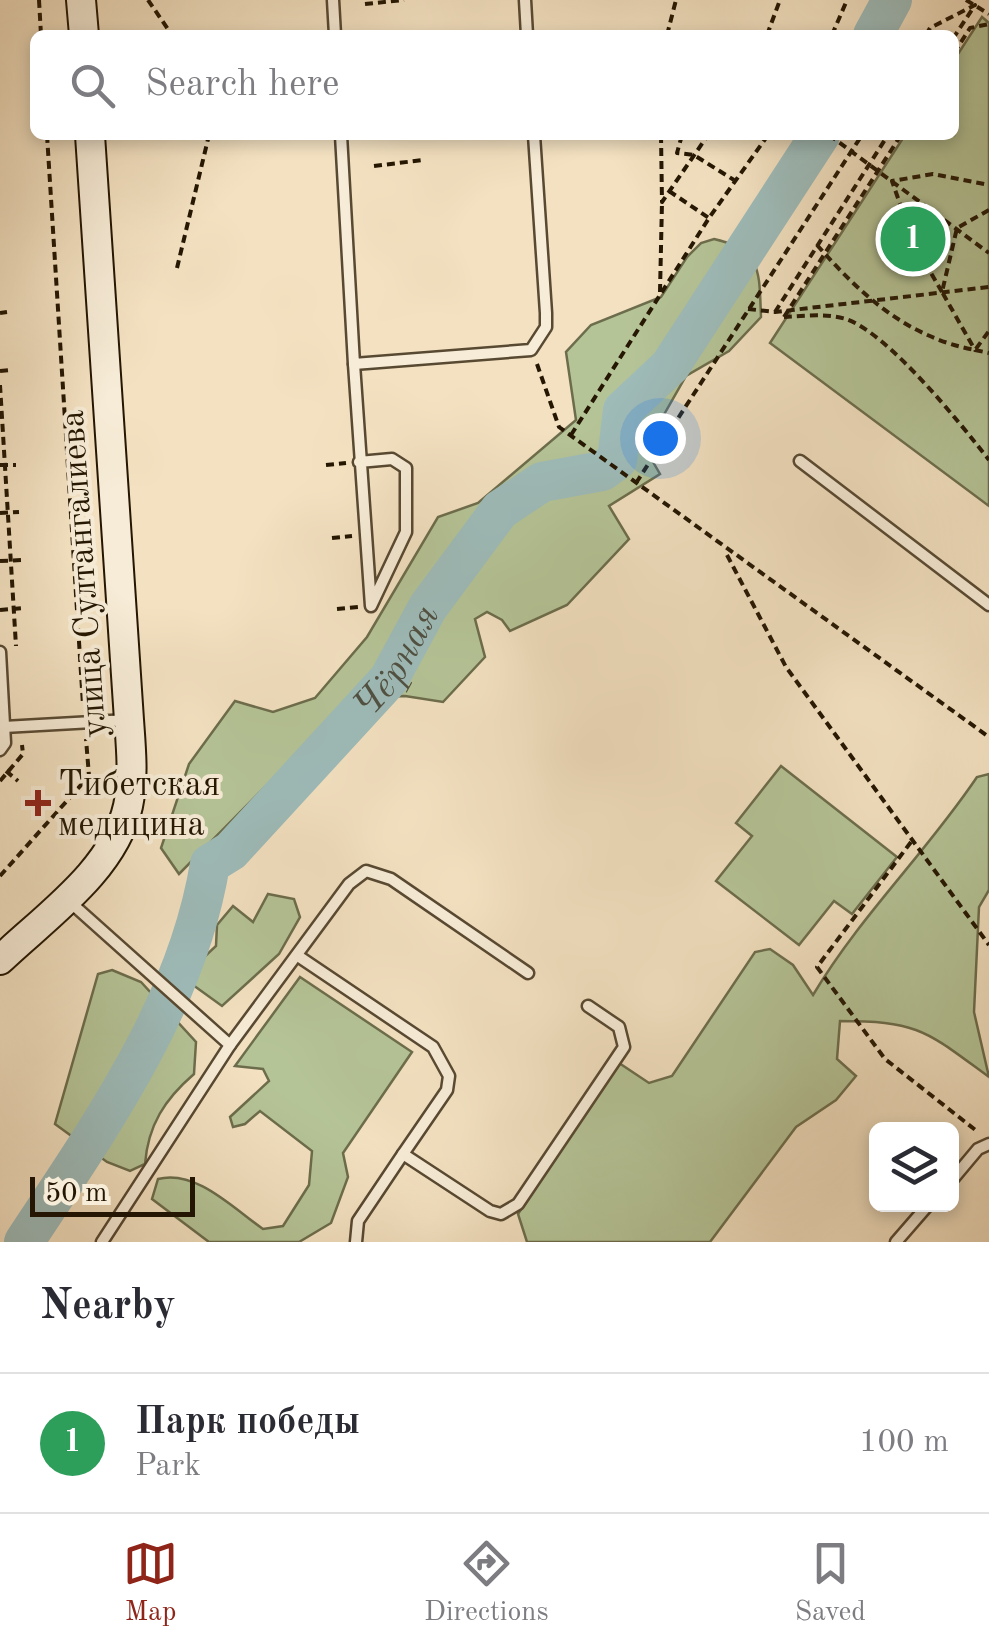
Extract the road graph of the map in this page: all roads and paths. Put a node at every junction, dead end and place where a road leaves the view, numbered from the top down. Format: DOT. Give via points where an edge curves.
graph roads {
  1 [pos="39,0"];
  2 [pos="81,0"];
  3 [pos="148,0"];
  4 [pos="333,0"];
  5 [pos="404,0"];
  6 [pos="525,0"];
  7 [pos="676,0"];
  8 [pos="780,0"];
  9 [pos="847,0"];
  10 [pos="966,0"];
  11 [pos="365,4"];
  12 [pos="975,5"];
  13 [pos="989,14"];
  14 [pos="989,24"];
  15 [pos="41,30"];
  16 [pos="84,30"];
  17 [pos="169,30"];
  18 [pos="335,30"];
  19 [pos="527,30"];
  20 [pos="668,30"];
  21 [pos="769,30"];
  22 [pos="834,30"];
  23 [pos="929,30"];
  24 [pos="959,30"];
  25 [pos="959,45"];
  26 [pos="47,140"];
  27 [pos="90,140"];
  28 [pos="208,140"];
  29 [pos="341,140"];
  30 [pos="534,140"];
  31 [pos="661,140"];
  32 [pos="680,140"];
  33 [pos="704,140"];
  34 [pos="764,140"];
  35 [pos="836,140"];
  36 [pos="858,140"];
  37 [pos="885,140"];
  38 [pos="898,140"];
  39 [pos="661,151"];
  40 [pos="850,151"];
  41 [pos="676,153"];
  42 [pos="694,155"];
  43 [pos="423,160"];
  44 [pos="869,164"];
  45 [pos="374,166"];
  46 [pos="878,171"];
  47 [pos="734,180"];
  48 [pos="892,180"];
  49 [pos="989,184"];
  50 [pos="669,191"];
  51 [pos="662,202"];
  52 [pos="989,210"];
  53 [pos="708,218"];
  54 [pos="958,228"];
  55 [pos="817,245"];
  56 [pos="989,253"];
  57 [pos="824,254"];
  58 [pos="177,268"];
  59 [pos="989,286"];
  60 [pos="942,292"];
  61 [pos="660,294"];
  62 [pos="871,300"];
  63 [pos="748,309"];
  64 [pos="788,310"];
  65 [pos="0,312"];
  66 [pos="7,312"];
  67 [pos="774,312"];
  68 [pos="989,331"];
  69 [pos="532,350"];
  70 [pos="975,350"];
  71 [pos="989,353"];
  72 [pos="354,364"];
  73 [pos="0,370"];
  74 [pos="11,370"];
  75 [pos="0,385"];
  76 [pos="1,417"];
  77 [pos="14,417"];
  78 [pos="571,435"];
  79 [pos="989,460"];
  80 [pos="800,461"];
  81 [pos="359,462"];
  82 [pos="2,465"];
  83 [pos="16,465"];
  84 [pos="636,483"];
  85 [pos="8,512"];
  86 [pos="19,512"];
  87 [pos="0,513"];
  88 [pos="725,550"];
  89 [pos="10,560"];
  90 [pos="22,560"];
  91 [pos="0,561"];
  92 [pos="989,605"];
  93 [pos="25,608"];
  94 [pos="13,609"];
  95 [pos="0,610"];
  96 [pos="16,646"];
  97 [pos="0,652"];
  98 [pos="130,720"];
  99 [pos="84,722"];
  100 [pos="4,726"];
  101 [pos="20,726"];
  102 [pos="989,737"];
  103 [pos="0,750"];
  104 [pos="0,766"];
  105 [pos="8,772"];
  106 [pos="18,781"];
  107 [pos="0,782"];
  108 [pos="912,842"];
  109 [pos="0,876"];
  110 [pos="65,898"];
  111 [pos="989,946"];
  112 [pos="298,956"];
  113 [pos="0,960"];
  114 [pos="528,974"];
  115 [pos="588,1006"];
  116 [pos="230,1045"];
  117 [pos="989,1142"];
  118 [pos="403,1154"];
  119 [pos="959,1172"];
  120 [pos="923,1212"];
  121 [pos="102,1242"];
  122 [pos="356,1242"];
  123 [pos="896,1242"];
  1 -- 15 [label="path"];
  2 -- 16 [label="street"];
  3 -- 17 [label="path"];
  4 -- 18 [label="lane"];
  5 -- 11 [label="path"];
  6 -- 19 [label="lane"];
  7 -- 20 [label="path"];
  8 -- 21 [label="path"];
  9 -- 22 [label="path"];
  10 -- 12 [label="path"];
  12 -- 13 [label="path"];
  12 -- 23 [label="path"];
  12 -- 24 [label="path"];
  14 -- 25 [label="path" via="970,28"];
  26 -- 99 [label="path"];
  27 -- 98 [label="street, улица Султангалиева"];
  28 -- 58 [label="path"];
  29 -- 72 [label="lane"];
  30 -- 69 [label="lane" via="546,327"];
  31 -- 39 [label="path"];
  32 -- 41 [label="path"];
  33 -- 42 [label="path"];
  34 -- 47 [label="path"];
  35 -- 40 [label="path"];
  36 -- 40 [label="path"];
  37 -- 44 [label="path"];
  38 -- 46 [label="path"];
  39 -- 41 [label="path"];
  39 -- 51 [label="path"];
  40 -- 44 [label="path"];
  40 -- 63 [label="path"];
  41 -- 42 [label="path"];
  42 -- 47 [label="path"];
  42 -- 50 [label="path"];
  43 -- 45 [label="path"];
  44 -- 46 [label="path"];
  44 -- 55 [label="path"];
  46 -- 48 [label="path"];
  46 -- 57 [label="path"];
  47 -- 53 [label="path"];
  48 -- 49 [label="path" via="933,174"];
  48 -- 54 [label="path"];
  48 -- 60 [label="path" via="914,244"];
  50 -- 51 [label="path"];
  50 -- 53 [label="path"];
  51 -- 61 [label="path"];
  52 -- 54 [label="path"];
  53 -- 61 [label="path"];
  54 -- 56 [label="path"];
  54 -- 60 [label="path"];
  55 -- 57 [label="path"];
  55 -- 67 [label="path"];
  57 -- 62 [label="path"];
  57 -- 64 [label="path"];
  59 -- 60 [label="path"];
  60 -- 62 [label="path"];
  60 -- 70 [label="path"];
  61 -- 78 [label="path"];
  62 -- 64 [label="path"];
  62 -- 70 [label="path" via="920,335"];
  63 -- 67 [label="path"];
  63 -- 84 [label="path"];
  64 -- 67 [label="path"];
  64 -- 79 [label="path" via="784,317 826,316 865,329"];
  65 -- 66 [label="path"];
  68 -- 70 [label="path"];
  69 -- 72 [label="lane"];
  69 -- 78 [label="path" via="560,427"];
  70 -- 71 [label="path"];
  72 -- 81 [label="lane"];
  73 -- 74 [label="path"];
  75 -- 76 [label="path"];
  76 -- 77 [label="path"];
  76 -- 82 [label="path"];
  78 -- 84 [label="path"];
  80 -- 92 [label="lane"];
  81 -- 81 [label="lane" via="367,553 371,606 406,532 407,484 400,461"];
  82 -- 83 [label="path"];
  82 -- 85 [label="path"];
  84 -- 88 [label="path"];
  85 -- 86 [label="path"];
  85 -- 87 [label="path"];
  85 -- 89 [label="path"];
  88 -- 102 [label="path"];
  88 -- 108 [label="path" via="786,667"];
  89 -- 90 [label="path"];
  89 -- 91 [label="path"];
  89 -- 94 [label="path"];
  93 -- 94 [label="path"];
  94 -- 95 [label="path"];
  94 -- 96 [label="path"];
  97 -- 100 [label="lane"];
  98 -- 99 [label="lane"];
  98 -- 110 [label="street, улица Султангалиева" via="128,808 110,847"];
  99 -- 101 [label="lane"];
  99 -- 109 [label="path" via="89,776"];
  100 -- 101 [label="lane"];
  100 -- 103 [label="lane"];
  101 -- 105 [label="path" via="24,754"];
  104 -- 105 [label="path"];
  105 -- 106 [label="path"];
  105 -- 107 [label="path"];
  108 -- 111 [label="path"];
  108 -- 117 [label="path" via="817,967 885,1059"];
  110 -- 113 [label="street, улица Султангалиева"];
  110 -- 116 [label="lane"];
  112 -- 114 [label="lane" via="349,884 366,871 391,879"];
  112 -- 116 [label="lane"];
  112 -- 118 [label="lane" via="444,1060 446,1090"];
  115 -- 118 [label="lane" via="619,1027 624,1047 510,1211 490,1212"];
  116 -- 121 [label="lane"];
  117 -- 119 [label="lane"];
  118 -- 122 [label="lane" via="358,1221"];
  120 -- 123 [label="lane"];
}
